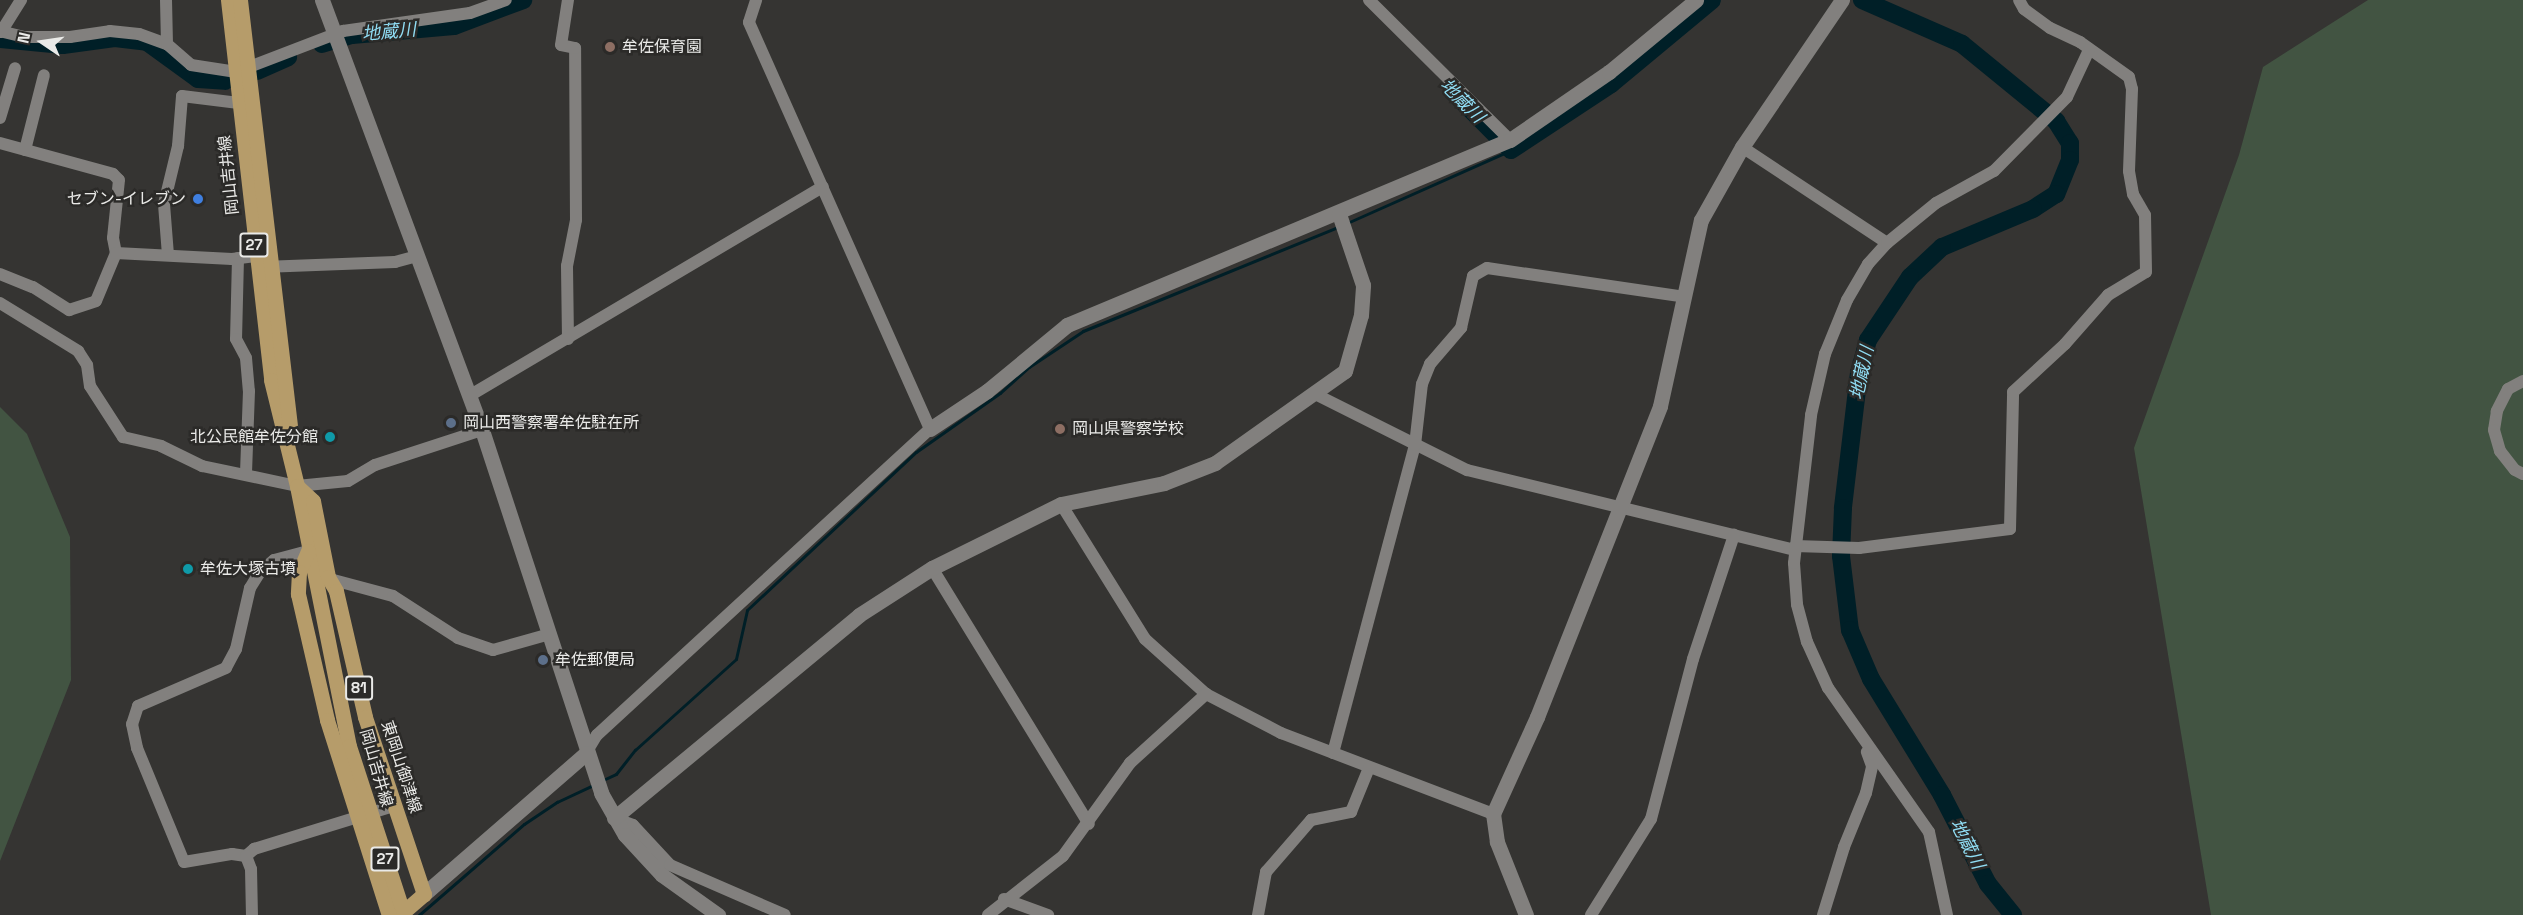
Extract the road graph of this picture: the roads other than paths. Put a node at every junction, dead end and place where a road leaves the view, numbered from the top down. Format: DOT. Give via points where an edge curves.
graph roads {
  1 [pos="21,0"];
  2 [pos="166,0"];
  3 [pos="228,0"];
  4 [pos="240,0"];
  5 [pos="322,0"];
  6 [pos="506,0"];
  7 [pos="568,0"];
  8 [pos="756,0"];
  9 [pos="1369,0"];
  10 [pos="1695,0"];
  11 [pos="1842,0"];
  12 [pos="2019,0"];
  13 [pos="1,31"];
  14 [pos="337,41"];
  15 [pos="167,44"];
  16 [pos="2089,50"];
  17 [pos="15,68"];
  18 [pos="242,69"];
  19 [pos="44,75"];
  20 [pos="239,103"];
  21 [pos="0,118"];
  22 [pos="1510,140"];
  23 [pos="0,143"];
  24 [pos="1742,147"];
  25 [pos="26,150"];
  26 [pos="823,187"];
  27 [pos="1339,214"];
  28 [pos="1887,243"];
  29 [pos="116,253"];
  30 [pos="168,255"];
  31 [pos="417,256"];
  32 [pos="238,258"];
  33 [pos="256,260"];
  34 [pos="272,262"];
  35 [pos="0,274"];
  36 [pos="1685,297"];
  37 [pos="0,303"];
  38 [pos="568,339"];
  39 [pos="2523,381"];
  40 [pos="1315,394"];
  41 [pos="469,396"];
  42 [pos="930,429"];
  43 [pos="482,430"];
  44 [pos="1415,445"];
  45 [pos="246,474"];
  46 [pos="2523,474"];
  47 [pos="297,486"];
  48 [pos="1061,504"];
  49 [pos="1622,509"];
  50 [pos="1734,535"];
  51 [pos="1795,548"];
  52 [pos="309,551"];
  53 [pos="932,568"];
  54 [pos="321,579"];
  55 [pos="550,634"];
  56 [pos="1206,694"];
  57 [pos="1864,743"];
  58 [pos="1333,753"];
  59 [pos="589,759"];
  60 [pos="1370,768"];
  61 [pos="394,806"];
  62 [pos="1493,813"];
  63 [pos="614,818"];
  64 [pos="357,819"];
  65 [pos="1089,824"];
  66 [pos="246,856"];
  67 [pos="424,894"];
  68 [pos="1004,899"];
  69 [pos="252,915"];
  70 [pos="389,915"];
  71 [pos="402,915"];
  72 [pos="718,915"];
  73 [pos="785,915"];
  74 [pos="988,915"];
  75 [pos="1048,915"];
  76 [pos="1258,915"];
  77 [pos="1526,915"];
  78 [pos="1591,915"];
  79 [pos="1823,915"];
  80 [pos="1947,915"];
  1 -- 13 [label="street"];
  2 -- 15 [label="street"];
  3 -- 18 [label="main road, 岡山吉井線 / 27"];
  4 -- 18 [label="main road, 岡山吉井線 / 27"];
  5 -- 14 [label="street"];
  6 -- 14 [label="street" via="470,13 399,21"];
  7 -- 38 [label="street" via="561,45 575,48 576,220 567,266"];
  8 -- 26 [label="street" via="749,22"];
  9 -- 22 [label="street"];
  10 -- 22 [label="street" via="1610,72"];
  11 -- 24 [label="street"];
  12 -- 16 [label="street" via="2024,9 2050,28"];
  13 -- 15 [label="street" via="24,37 70,37 110,31 139,34"];
  14 -- 18 [label="street"];
  14 -- 31 [label="street"];
  15 -- 18 [label="street" via="191,65"];
  16 -- 28 [label="street" via="2067,97 1994,171 1936,203"];
  16 -- 51 [label="street" via="2129,77 2129,171 2133,194 2145,215 2148,262 2146,273 2108,295 2066,344 2013,392 2010,529 1842,549"];
  17 -- 21 [label="street"];
  18 -- 20 [label="main road, 岡山吉井線 / 27"];
  18 -- 34 [label="main road, 岡山吉井線 / 27"];
  19 -- 25 [label="street"];
  20 -- 30 [label="street" via="182,96 178,146 164,204"];
  20 -- 33 [label="main road, 岡山吉井線 / 27"];
  22 -- 27 [label="street"];
  23 -- 25 [label="street"];
  24 -- 28 [label="street"];
  24 -- 36 [label="street" via="1701,220"];
  25 -- 29 [label="street" via="113,174 119,180 113,238"];
  26 -- 38 [label="street"];
  26 -- 42 [label="street"];
  27 -- 40 [label="street" via="1364,285 1361,315 1345,371"];
  27 -- 42 [label="street" via="1067,325 987,391"];
  28 -- 51 [label="street" via="1868,264 1847,300 1825,354 1811,415"];
  29 -- 30 [label="street"];
  29 -- 35 [label="street" via="96,301 69,310 33,287"];
  30 -- 32 [label="street"];
  31 -- 34 [label="street" via="395,262"];
  31 -- 41 [label="street"];
  32 -- 33 [label="street"];
  32 -- 45 [label="street" via="236,339 246,358 249,391"];
  33 -- 34 [label="street"];
  33 -- 47 [label="main road, 岡山吉井線 / 27" via="271,380"];
  34 -- 47 [label="main road, 岡山吉井線 / 27"];
  36 -- 44 [label="street" via="1487,268 1473,276 1461,328 1430,364 1422,384"];
  36 -- 49 [label="street" via="1660,406"];
  37 -- 45 [label="street" via="78,351 87,365 90,386 123,437 161,446 202,466"];
  38 -- 41 [label="street"];
  39 -- 46 [label="street" via="2508,389 2497,411 2494,430 2500,451"];
  40 -- 44 [label="street"];
  40 -- 48 [label="street" via="1215,463 1164,483"];
  41 -- 43 [label="street"];
  42 -- 59 [label="street" via="597,735"];
  43 -- 47 [label="street" via="375,465 348,481"];
  43 -- 55 [label="street"];
  44 -- 49 [label="street" via="1467,470"];
  44 -- 58 [label="street"];
  45 -- 47 [label="street"];
  47 -- 52 [label="main road, 岡山吉井線 / 27"];
  47 -- 54 [label="main road, 東岡山御津線 / 81" via="313,501"];
  48 -- 53 [label="street"];
  48 -- 56 [label="street" via="1145,639"];
  49 -- 50 [label="street"];
  49 -- 62 [label="street"];
  50 -- 51 [label="street"];
  50 -- 78 [label="street" via="1693,659 1651,819"];
  51 -- 57 [label="street" via="1797,604 1806,642 1828,688"];
  52 -- 54 [label="main road, 岡山吉井線 / 27"];
  52 -- 64 [label="main road, 81" via="299,572 298,594 327,720"];
  52 -- 66 [label="street" via="274,560 261,572 250,588 236,649 226,668 138,706 132,724 136,748 184,862 232,854"];
  53 -- 63 [label="street" via="859,615"];
  53 -- 65 [label="street"];
  54 -- 55 [label="street" via="393,596 458,638 492,650"];
  54 -- 61 [label="main road, 東岡山御津線 / 81" via="336,591 365,717"];
  54 -- 71 [label="main road, 岡山吉井線 / 27" via="349,746"];
  55 -- 59 [label="street"];
  56 -- 58 [label="street" via="1281,733"];
  56 -- 65 [label="street" via="1130,763"];
  57 -- 79 [label="street" via="1872,766 1866,793"];
  57 -- 80 [label="street" via="1929,832"];
  58 -- 60 [label="street"];
  59 -- 63 [label="street"];
  59 -- 67 [label="street"];
  60 -- 62 [label="street"];
  60 -- 76 [label="street" via="1351,812 1311,820 1266,872"];
  61 -- 64 [label="street"];
  61 -- 67 [label="main road, 東岡山御津線 / 81"];
  62 -- 77 [label="street" via="1497,842"];
  63 -- 72 [label="street" via="662,875"];
  63 -- 73 [label="street" via="633,825 670,865"];
  64 -- 66 [label="street" via="254,849"];
  64 -- 70 [label="main road, 81"];
  65 -- 68 [label="street" via="1063,856"];
  66 -- 69 [label="street" via="252,868"];
  67 -- 71 [label="main road"];
  68 -- 74 [label="street"];
  68 -- 75 [label="street"];
}
